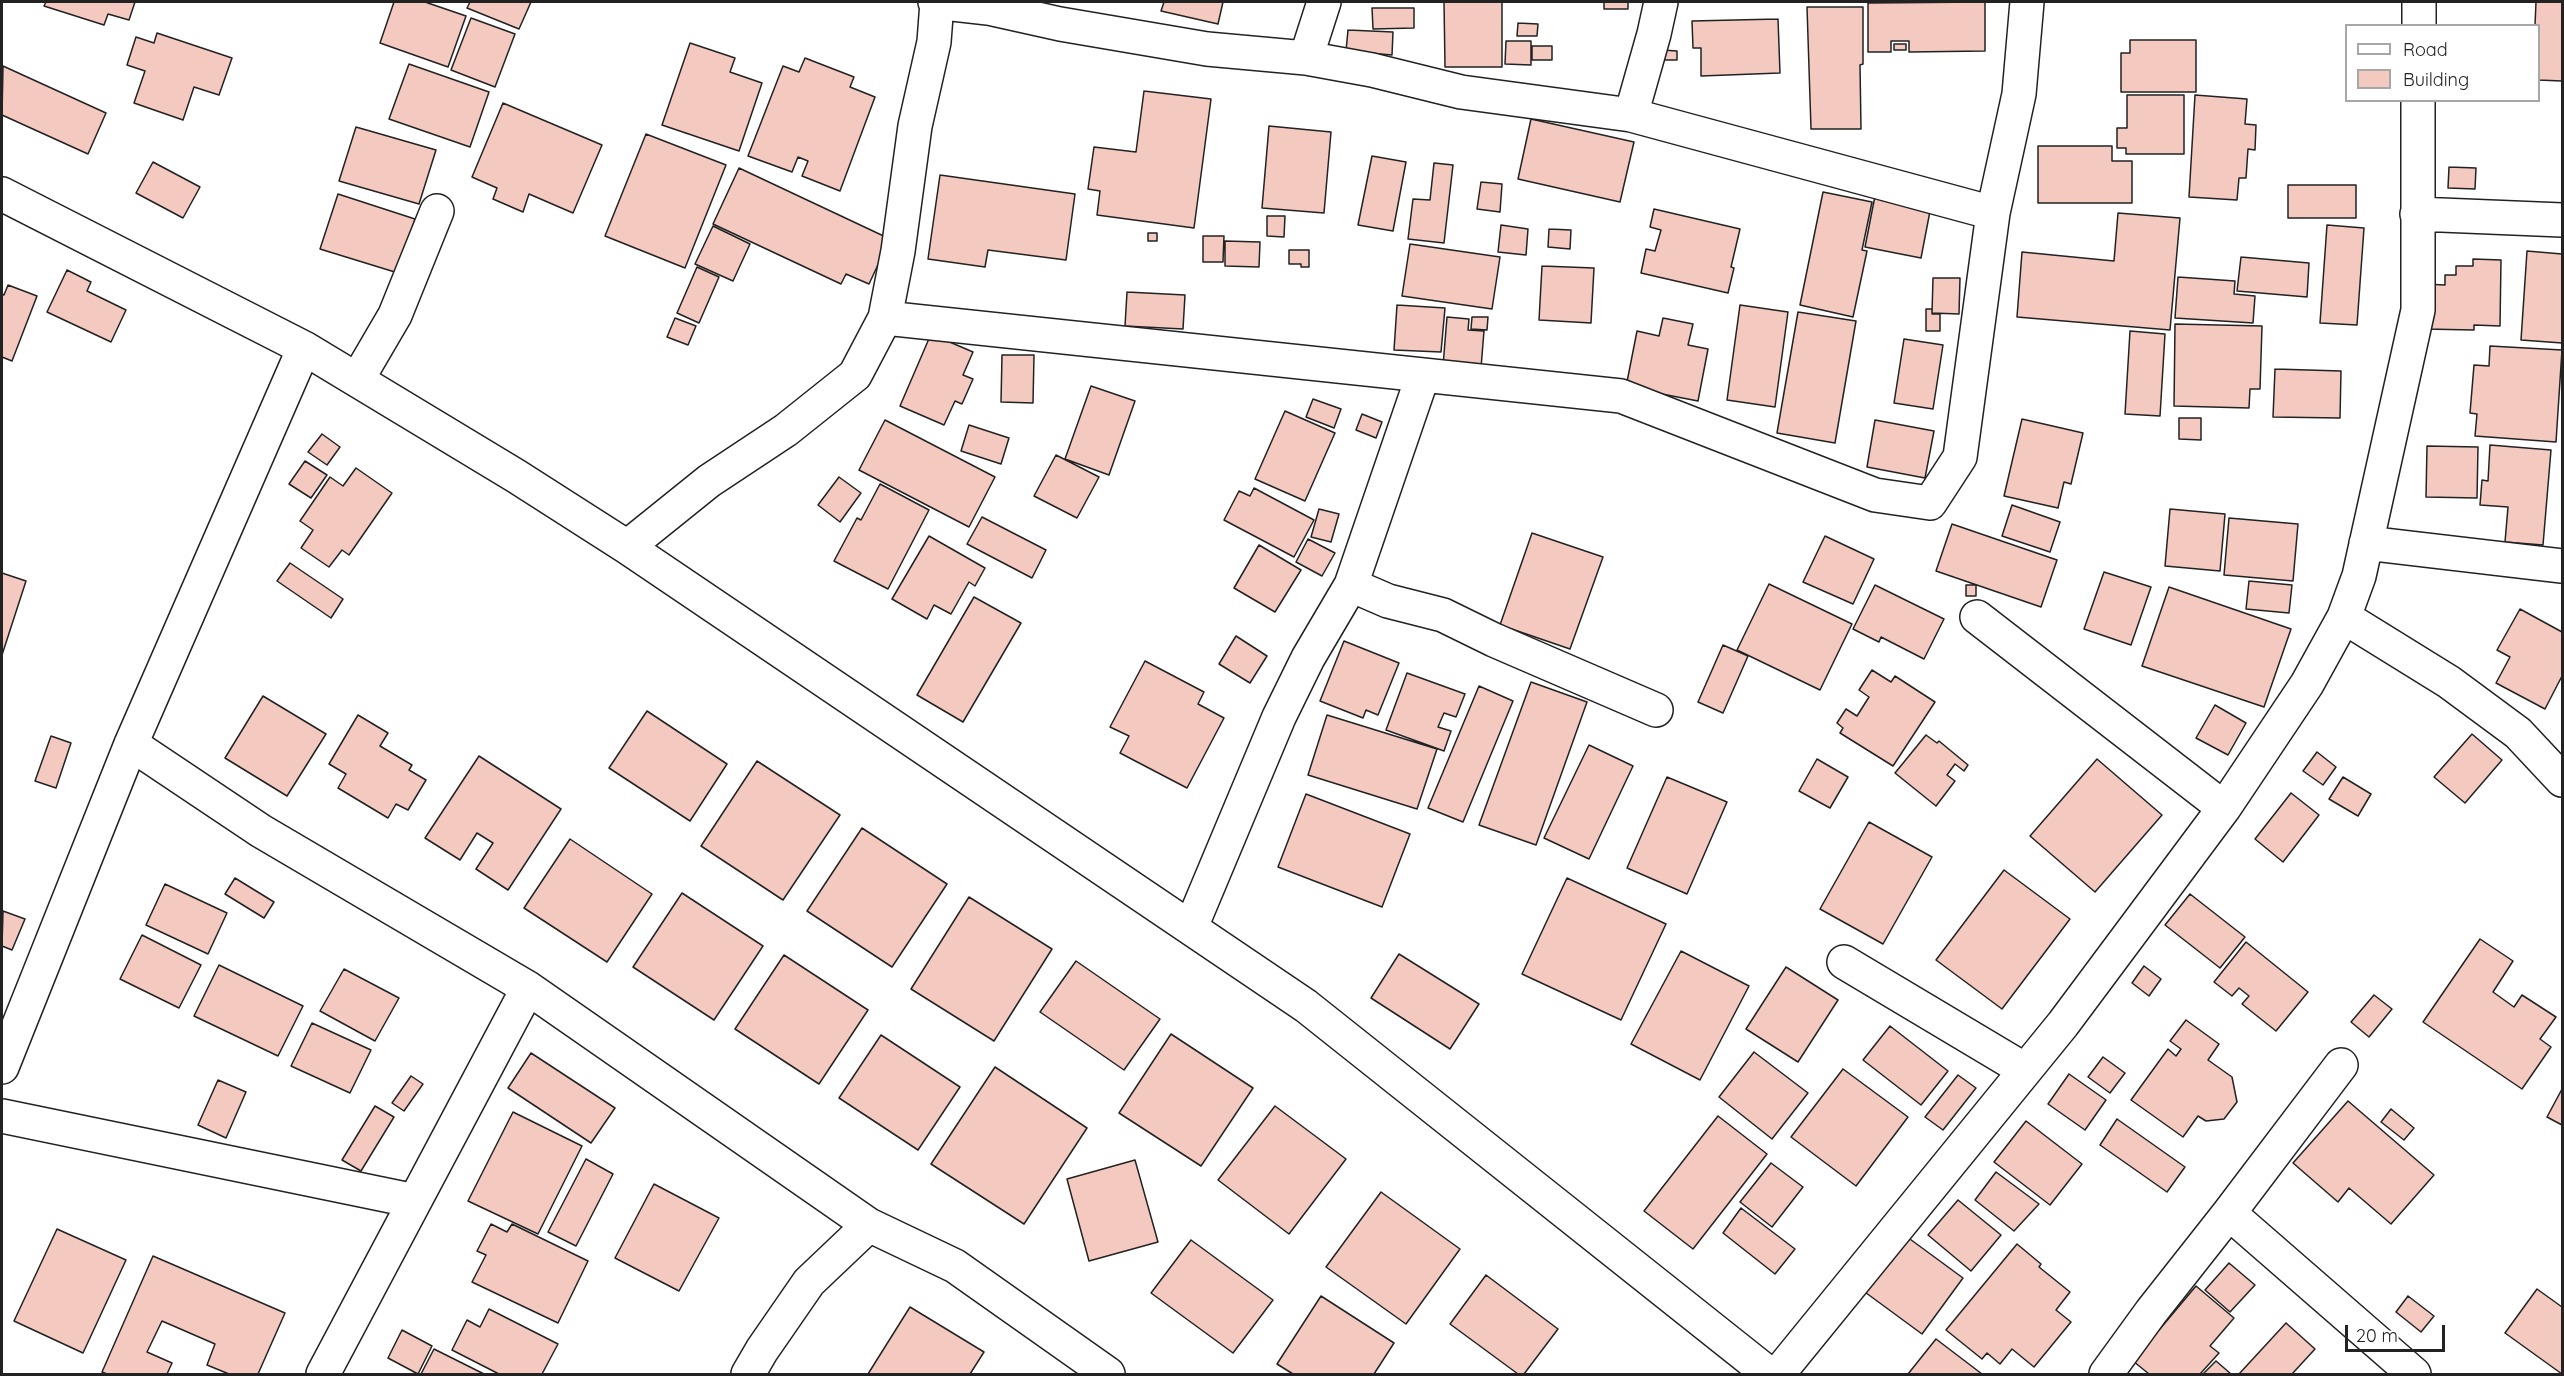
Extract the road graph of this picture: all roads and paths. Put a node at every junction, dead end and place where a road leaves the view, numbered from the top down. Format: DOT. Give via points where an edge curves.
graph roads {
  1 [pos="936,2"];
  2 [pos="1324,2"];
  3 [pos="1661,2"];
  4 [pos="2027,2"];
  5 [pos="2419,2"];
  6 [pos="2419,24"];
  7 [pos="1306,58"];
  8 [pos="2418,102"];
  9 [pos="1631,115"];
  10 [pos="2,194"];
  11 [pos="437,211"];
  12 [pos="1993,213"];
  13 [pos="2417,214"];
  14 [pos="2562,220"];
  15 [pos="885,318"];
  16 [pos="304,348"];
  17 [pos="1423,375"];
  18 [pos="357,380"];
  19 [pos="2366,543"];
  20 [pos="627,547"];
  21 [pos="2562,566"];
  22 [pos="1351,585"];
  23 [pos="1977,617"];
  24 [pos="2344,617"];
  25 [pos="1656,710"];
  26 [pos="131,744"];
  27 [pos="2562,780"];
  28 [pos="2224,808"];
  29 [pos="1191,927"];
  30 [pos="1844,962"];
  31 [pos="528,988"];
  32 [pos="2341,1065"];
  33 [pos="2,1067"];
  34 [pos="2025,1070"];
  35 [pos="2,1116"];
  36 [pos="415,1201"];
  37 [pos="2229,1213"];
  38 [pos="869,1226"];
  39 [pos="323,1374"];
  40 [pos="748,1374"];
  41 [pos="1108,1374"];
  42 [pos="1769,1374"];
  43 [pos="1778,1374"];
  44 [pos="2106,1374"];
  45 [pos="2414,1374"];
  1 -- 7 [label="street" via="1207,49"];
  1 -- 15 [label="street" via="934,42 915,126"];
  2 -- 7 [label="street"];
  3 -- 9 [label="street"];
  4 -- 12 [label="street" via="2019,94"];
  5 -- 6 [label="street"];
  7 -- 9 [label="street" via="1372,69 1461,92"];
  8 -- 13 [label="street"];
  9 -- 12 [label="street"];
  10 -- 16 [label="street"];
  11 -- 18 [label="street" via="395,315"];
  12 -- 17 [label="street" via="1960,457 1930,503 1875,495 1621,396"];
  13 -- 14 [label="street"];
  13 -- 19 [label="street" via="2418,310"];
  15 -- 17 [label="street"];
  15 -- 20 [label="street" via="855,375 786,430 709,481"];
  16 -- 18 [label="street"];
  16 -- 26 [label="street"];
  17 -- 22 [label="street"];
  18 -- 20 [label="street"];
  19 -- 21 [label="street"];
  19 -- 24 [label="street"];
  20 -- 29 [label="street"];
  22 -- 25 [label="street" via="1388,601 1443,615"];
  22 -- 29 [label="street" via="1279,717"];
  23 -- 28 [label="street"];
  24 -- 27 [label="street" via="2449,682 2517,733"];
  24 -- 28 [label="street" via="2307,684"];
  26 -- 31 [label="street" via="261,831"];
  26 -- 33 [label="street"];
  28 -- 34 [label="street"];
  29 -- 42 [label="street" via="1306,1006"];
  30 -- 34 [label="street"];
  31 -- 36 [label="street"];
  31 -- 38 [label="street"];
  32 -- 37 [label="street"];
  34 -- 43 [label="street"];
  35 -- 36 [label="street"];
  36 -- 39 [label="street"];
  37 -- 44 [label="street"];
  37 -- 45 [label="street"];
  38 -- 40 [label="street" via="809,1282"];
  38 -- 41 [label="street" via="955,1266"];
}
